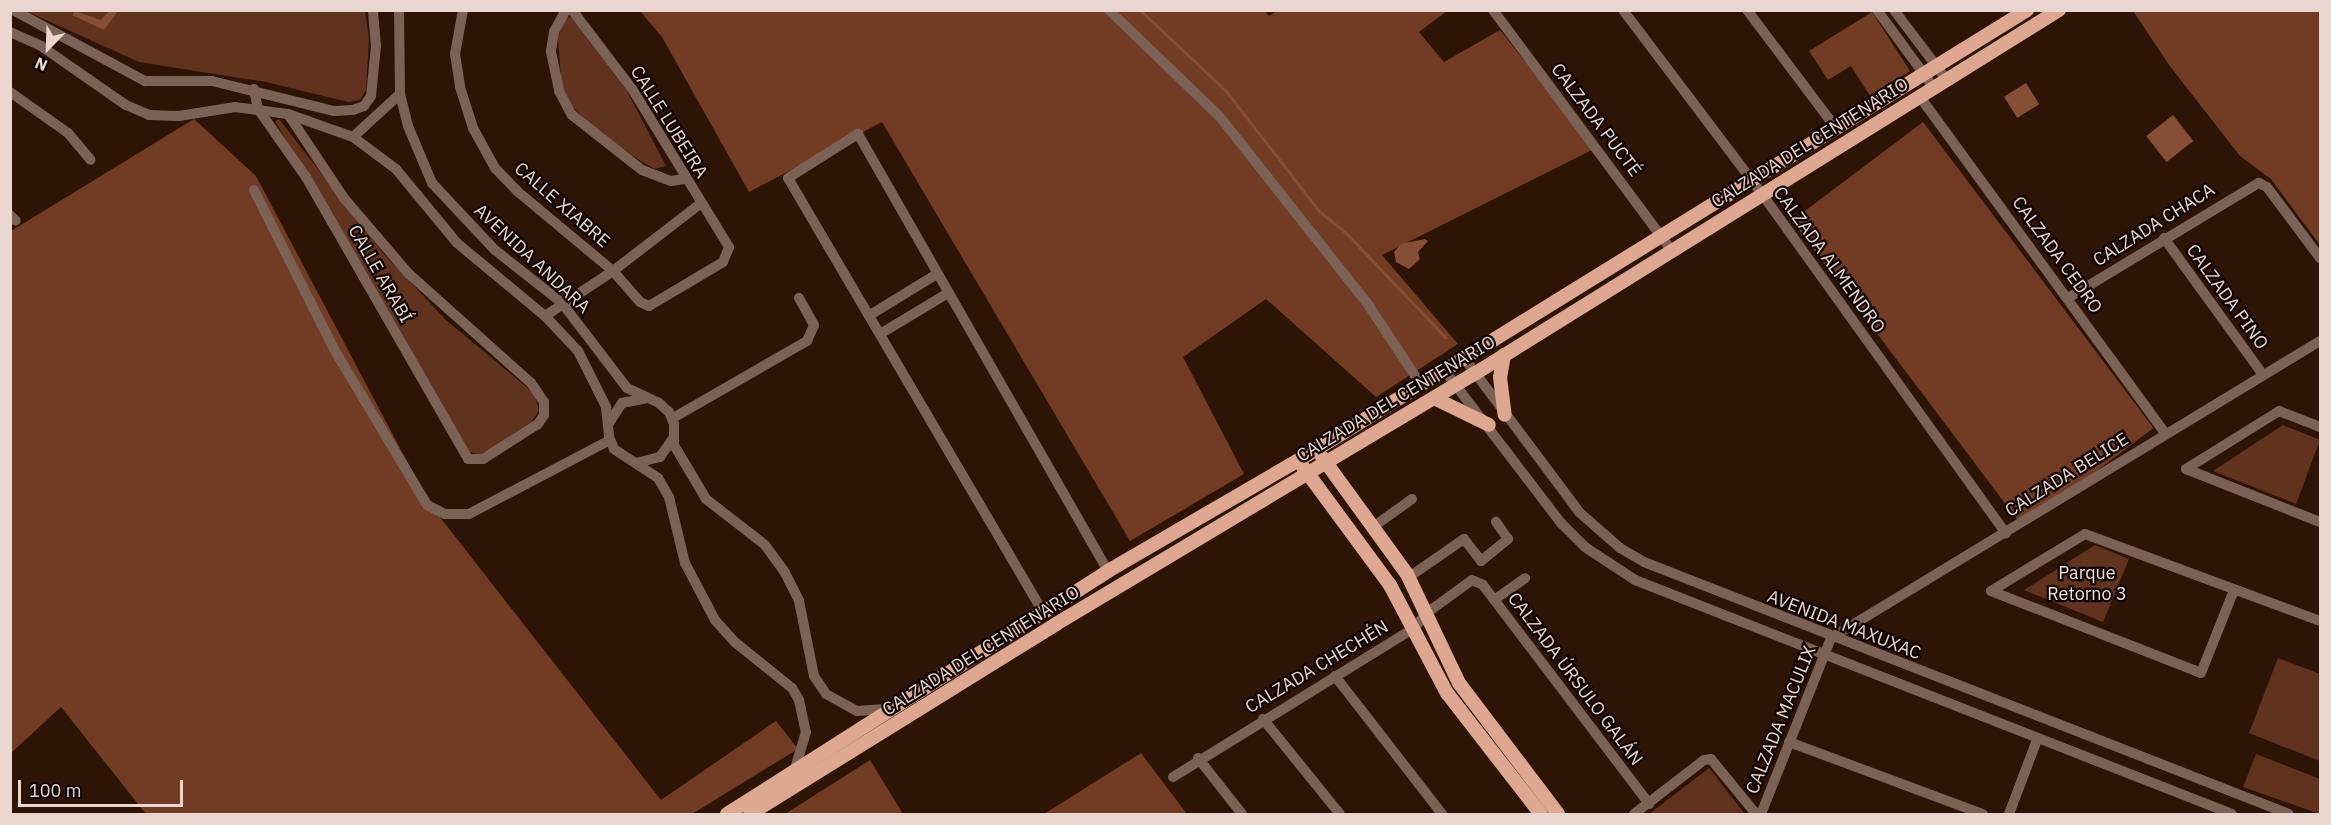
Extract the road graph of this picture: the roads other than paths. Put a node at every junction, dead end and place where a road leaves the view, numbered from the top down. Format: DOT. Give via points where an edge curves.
graph roads {
  1 [pos="13,10"];
  2 [pos="373,10"];
  3 [pos="399,10"];
  4 [pos="463,10"];
  5 [pos="566,10"];
  6 [pos="572,10"];
  7 [pos="1108,10"];
  8 [pos="1493,10"];
  9 [pos="1623,10"];
  10 [pos="1747,10"];
  11 [pos="1877,10"];
  12 [pos="1894,10"];
  13 [pos="2059,10"];
  14 [pos="2022,12"];
  15 [pos="10,32"];
  16 [pos="1930,70"];
  17 [pos="1947,80"];
  18 [pos="1934,88"];
  19 [pos="254,89"];
  20 [pos="10,92"];
  21 [pos="399,94"];
  22 [pos="1920,97"];
  23 [pos="258,109"];
  24 [pos="288,114"];
  25 [pos="1836,128"];
  26 [pos="353,137"];
  27 [pos="91,160"];
  28 [pos="684,179"];
  29 [pos="1750,182"];
  30 [pos="255,190"];
  31 [pos="1762,194"];
  32 [pos="700,204"];
  33 [pos="1662,236"];
  34 [pos="2164,238"];
  35 [pos="1671,250"];
  36 [pos="2320,258"];
  37 [pos="613,271"];
  38 [pos="937,274"];
  39 [pos="948,293"];
  40 [pos="799,298"];
  41 [pos="2068,298"];
  42 [pos="561,303"];
  43 [pos="650,306"];
  44 [pos="870,315"];
  45 [pos="545,316"];
  46 [pos="880,334"];
  47 [pos="2320,341"];
  48 [pos="1504,355"];
  49 [pos="1464,358"];
  50 [pos="1444,370"];
  51 [pos="1476,373"];
  52 [pos="2263,375"];
  53 [pos="1421,385"];
  54 [pos="1456,385"];
  55 [pos="647,398"];
  56 [pos="1434,398"];
  57 [pos="1505,415"];
  58 [pos="673,418"];
  59 [pos="609,424"];
  60 [pos="1489,425"];
  61 [pos="2320,427"];
  62 [pos="2166,434"];
  63 [pos="674,436"];
  64 [pos="610,440"];
  65 [pos="1317,449"];
  66 [pos="1299,460"];
  67 [pos="635,463"];
  68 [pos="1326,463"];
  69 [pos="1308,474"];
  70 [pos="1556,481"];
  71 [pos="1539,494"];
  72 [pos="1412,499"];
  73 [pos="1496,522"];
  74 [pos="2320,522"];
  75 [pos="1372,527"];
  76 [pos="2006,533"];
  77 [pos="1108,571"];
  78 [pos="1409,577"];
  79 [pos="1525,578"];
  80 [pos="1472,580"];
  81 [pos="2234,590"];
  82 [pos="1494,600"];
  83 [pos="1042,612"];
  84 [pos="1428,612"];
  85 [pos="2320,621"];
  86 [pos="1414,628"];
  87 [pos="1831,638"];
  88 [pos="1823,656"];
  89 [pos="1335,676"];
  90 [pos="894,708"];
  91 [pos="1263,719"];
  92 [pos="2037,740"];
  93 [pos="1789,742"];
  94 [pos="1198,758"];
  95 [pos="792,775"];
  96 [pos="1173,777"];
  97 [pos="766,798"];
  98 [pos="1649,804"];
  99 [pos="727,814"];
  100 [pos="750,814"];
  101 [pos="1242,814"];
  102 [pos="1340,814"];
  103 [pos="1442,814"];
  104 [pos="1540,814"];
  105 [pos="1558,814"];
  106 [pos="1634,814"];
  107 [pos="1756,814"];
  108 [pos="1761,814"];
  109 [pos="1983,814"];
  110 [pos="2009,814"];
  111 [pos="2232,814"];
  112 [pos="2289,814"];
  1 -- 19 [label="street" via="145,81 212,81"];
  2 -- 19 [label="street" via="376,46 371,96 364,106 334,111"];
  3 -- 21 [label="street, AVENIDA ANDARA"];
  4 -- 37 [label="street, CALLE XIABRE" via="455,54 460,87 473,128 495,168"];
  5 -- 28 [label="street" via="554,32 551,52 559,91 572,115 642,170 671,181"];
  6 -- 28 [label="street, CALLE LUBEIRA" via="632,89"];
  7 -- 53 [label="street" via="1220,117 1369,306"];
  8 -- 33 [label="street, CALZADA PUCTÉ"];
  9 -- 29 [label="street, CALZADA ALMENDRO"];
  10 -- 25 [label="street"];
  11 -- 16 [label="street"];
  12 -- 16 [label="street"];
  13 -- 17 [label="main road, CALZADA DEL CENTENARIO"];
  14 -- 16 [label="main road, CALZADA DEL CENTENARIO"];
  15 -- 23 [label="street, AVENIDA ANDARA" via="41,46 126,105 149,115 180,116 235,107"];
  16 -- 17 [label="street"];
  16 -- 18 [label="street"];
  16 -- 25 [label="main road, CALZADA DEL CENTENARIO"];
  17 -- 18 [label="main road, CALZADA DEL CENTENARIO"];
  18 -- 22 [label="main road, CALZADA DEL CENTENARIO"];
  19 -- 23 [label="street"];
  20 -- 27 [label="street" via="68,133"];
  21 -- 26 [label="street"];
  21 -- 42 [label="street, AVENIDA ANDARA" via="432,183 495,250"];
  22 -- 31 [label="main road, CALZADA DEL CENTENARIO"];
  22 -- 41 [label="street, CALZADA CEDRO"];
  23 -- 24 [label="street, AVENIDA ANDARA"];
  23 -- 24 [label="street, CALLE ARABÍ" via="306,177 468,459 483,459 538,424 544,415 544,402 514,366 452,316 376,237"];
  24 -- 26 [label="street, AVENIDA ANDARA"];
  25 -- 29 [label="main road, CALZADA DEL CENTENARIO"];
  26 -- 45 [label="street, AVENIDA ANDARA" via="396,170 465,250"];
  28 -- 32 [label="street, CALLE LUBEIRA"];
  29 -- 31 [label="street, CALZADA ALMENDRO"];
  29 -- 33 [label="main road, CALZADA DEL CENTENARIO"];
  30 -- 64 [label="street" via="335,351 427,506 445,514 469,514"];
  31 -- 35 [label="main road, CALZADA DEL CENTENARIO"];
  31 -- 76 [label="street, CALZADA ALMENDRO"];
  32 -- 37 [label="street"];
  32 -- 43 [label="street, CALLE LUBEIRA" via="729,247 729,255"];
  33 -- 35 [label="street, CALZADA PUCTÉ"];
  33 -- 49 [label="main road, CALZADA DEL CENTENARIO"];
  34 -- 36 [label="street, CALZADA CHACA" via="2259,183 2267,187"];
  34 -- 41 [label="street, CALZADA CHACA"];
  34 -- 52 [label="street, CALZADA PINO"];
  35 -- 48 [label="main road, CALZADA DEL CENTENARIO"];
  37 -- 42 [label="street"];
  37 -- 43 [label="street, CALLE XIABRE" via="640,302"];
  38 -- 39 [label="street"];
  38 -- 44 [label="street"];
  38 -- 44 [label="street" via="858,134 788,178"];
  39 -- 46 [label="street"];
  39 -- 77 [label="street"];
  40 -- 58 [label="street" via="814,326 807,341"];
  41 -- 62 [label="street, CALZADA CEDRO"];
  42 -- 45 [label="street"];
  42 -- 55 [label="street, AVENIDA ANDARA" via="627,388"];
  44 -- 46 [label="street"];
  45 -- 59 [label="street, AVENIDA ANDARA" via="578,351 594,375"];
  46 -- 83 [label="street"];
  47 -- 52 [label="street, CALZADA BELICE"];
  48 -- 51 [label="main road, CALZADA DEL CENTENARIO"];
  48 -- 57 [label="main road" via="1500,377"];
  49 -- 50 [label="main road, CALZADA DEL CENTENARIO"];
  49 -- 51 [label="street, AVENIDA MAXUXAC"];
  50 -- 53 [label="main road, CALZADA DEL CENTENARIO"];
  50 -- 54 [label="street, AVENIDA MAXUXAC"];
  51 -- 54 [label="main road, CALZADA DEL CENTENARIO"];
  51 -- 57 [label="street, AVENIDA MAXUXAC"];
  52 -- 62 [label="street, CALZADA BELICE"];
  53 -- 65 [label="main road, CALZADA DEL CENTENARIO"];
  54 -- 56 [label="main road, CALZADA DEL CENTENARIO"];
  54 -- 60 [label="street, AVENIDA MAXUXAC"];
  55 -- 58 [label="street, AVENIDA ANDARA" via="659,403"];
  55 -- 59 [label="street" via="622,403"];
  56 -- 60 [label="main road"];
  56 -- 68 [label="main road, CALZADA DEL CENTENARIO"];
  57 -- 70 [label="street, AVENIDA MAXUXAC"];
  58 -- 63 [label="street"];
  59 -- 64 [label="street, AVENIDA ANDARA"];
  60 -- 71 [label="street, AVENIDA MAXUXAC"];
  61 -- 74 [label="street" via="2279,411 2186,469"];
  62 -- 76 [label="street, CALZADA BELICE"];
  63 -- 67 [label="street" via="660,458"];
  63 -- 90 [label="street" via="687,472 706,499 765,545 785,573 802,612 814,676 826,694 857,711"];
  64 -- 67 [label="street" via="623,458"];
  65 -- 66 [label="main road, CALZADA DEL CENTENARIO"];
  65 -- 68 [label="main road"];
  66 -- 69 [label="main road"];
  66 -- 77 [label="main road, CALZADA DEL CENTENARIO"];
  67 -- 95 [label="street" via="658,478 669,497 686,563 715,620 736,643 792,688 805,714 803,752"];
  68 -- 69 [label="main road, CALZADA DEL CENTENARIO"];
  68 -- 75 [label="main road"];
  69 -- 86 [label="main road" via="1390,585"];
  69 -- 97 [label="main road, CALZADA DEL CENTENARIO"];
  70 -- 71 [label="street"];
  70 -- 87 [label="street, AVENIDA MAXUXAC" via="1599,532 1644,562"];
  71 -- 88 [label="street, AVENIDA MAXUXAC" via="1585,547 1617,570 1660,592"];
  72 -- 75 [label="street"];
  73 -- 78 [label="street" via="1508,539 1481,561 1464,539"];
  75 -- 78 [label="main road"];
  76 -- 87 [label="street, CALZADA BELICE"];
  77 -- 83 [label="main road, CALZADA DEL CENTENARIO"];
  78 -- 84 [label="main road"];
  79 -- 82 [label="street"];
  80 -- 82 [label="street, CALZADA ÚRSULO GALÁN" via="1483,585"];
  80 -- 84 [label="street, CALZADA CHECHÉN"];
  81 -- 81 [label="street" via="2201,673 1991,591 2085,534"];
  81 -- 85 [label="street"];
  82 -- 98 [label="street, CALZADA ÚRSULO GALÁN"];
  83 -- 90 [label="main road, CALZADA DEL CENTENARIO"];
  84 -- 86 [label="street, CALZADA CHECHÉN"];
  84 -- 105 [label="main road" via="1459,683"];
  86 -- 89 [label="street, CALZADA CHECHÉN"];
  86 -- 104 [label="main road" via="1447,693"];
  87 -- 88 [label="street, CALZADA MACULIX"];
  87 -- 112 [label="street, AVENIDA MAXUXAC"];
  88 -- 92 [label="street, AVENIDA MAXUXAC"];
  88 -- 93 [label="street, CALZADA MACULIX"];
  89 -- 91 [label="street, CALZADA CHECHÉN"];
  89 -- 103 [label="street"];
  90 -- 95 [label="main road, CALZADA DEL CENTENARIO"];
  91 -- 94 [label="street, CALZADA CHECHÉN"];
  91 -- 102 [label="street"];
  92 -- 110 [label="street"];
  92 -- 111 [label="street, AVENIDA MAXUXAC"];
  93 -- 108 [label="street, CALZADA MACULIX"];
  93 -- 109 [label="street"];
  94 -- 96 [label="street, CALZADA CHECHÉN"];
  94 -- 101 [label="street"];
  95 -- 97 [label="main road, CALZADA DEL CENTENARIO"];
  97 -- 99 [label="main road, CALZADA DEL CENTENARIO"];
  97 -- 100 [label="main road, CALZADA DEL CENTENARIO"];
  98 -- 106 [label="street"];
  98 -- 107 [label="street" via="1704,760 1711,759"];
}
